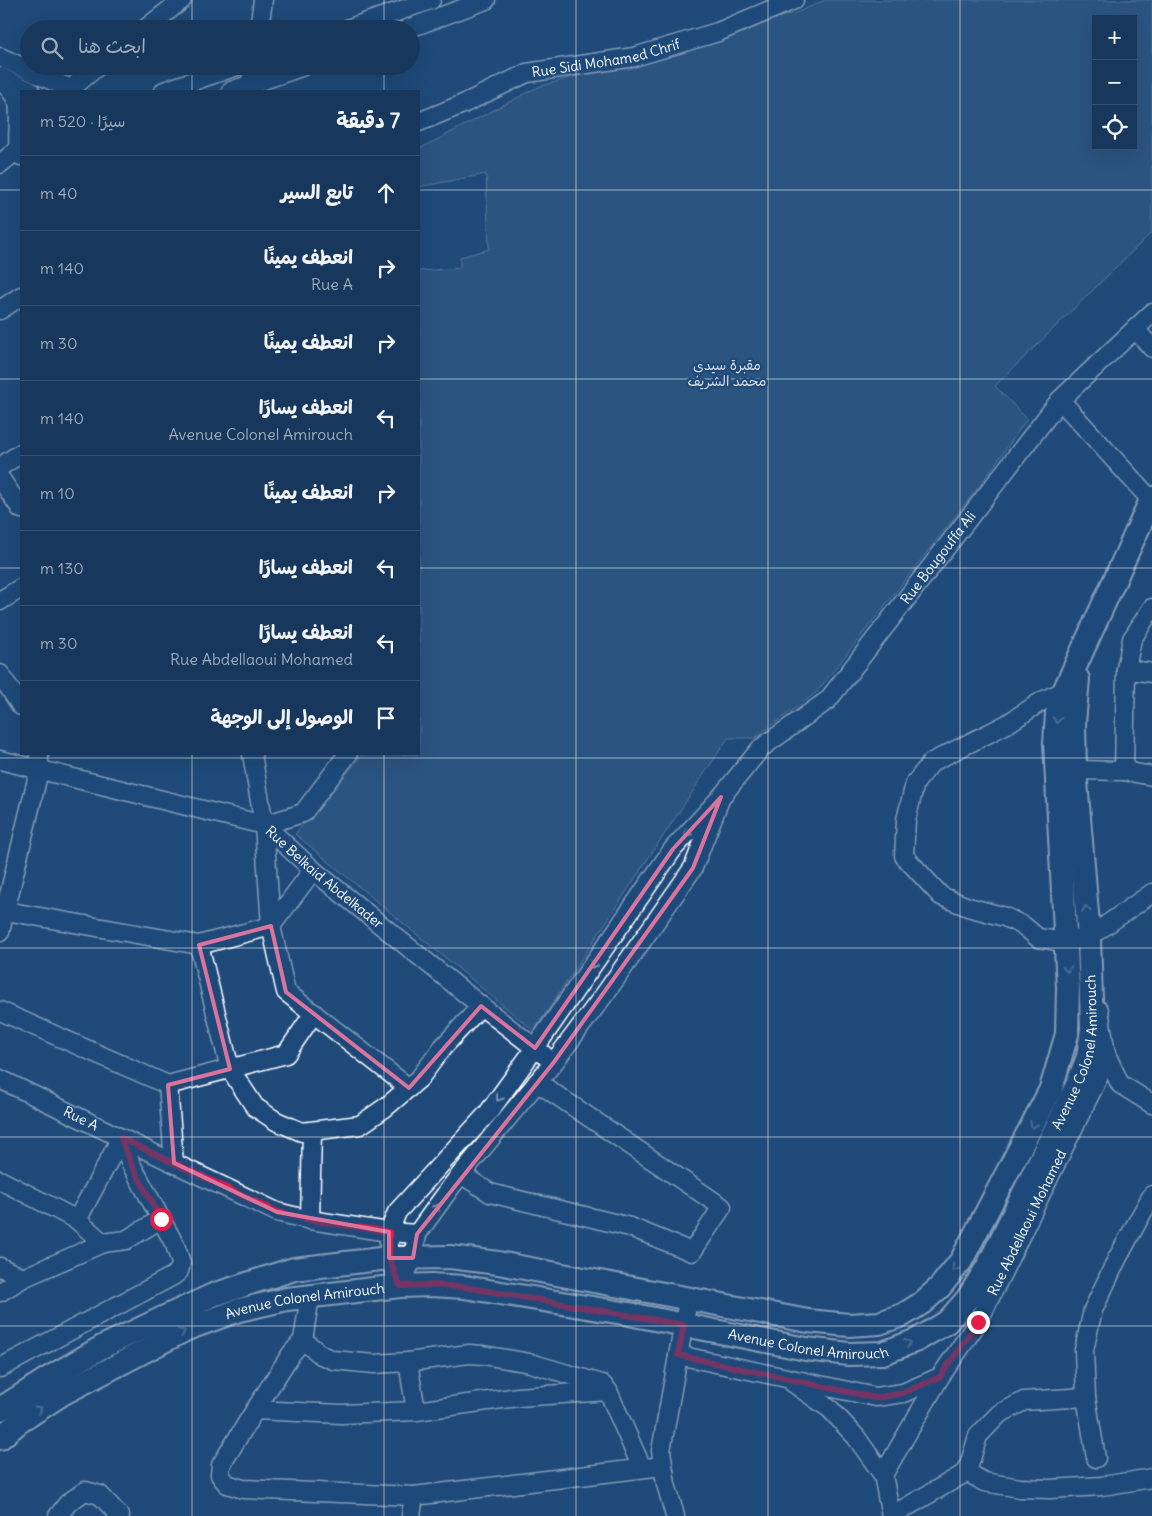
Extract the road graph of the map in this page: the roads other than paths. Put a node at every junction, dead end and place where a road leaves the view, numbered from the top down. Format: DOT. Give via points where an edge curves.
graph roads {
  1 [pos="182,0"];
  2 [pos="264,0"];
  3 [pos="430,0"];
  4 [pos="486,0"];
  5 [pos="794,0"];
  6 [pos="156,20"];
  7 [pos="261,20"];
  8 [pos="373,20"];
  9 [pos="420,24"];
  10 [pos="0,57"];
  11 [pos="20,67"];
  12 [pos="38,75"];
  13 [pos="88,75"];
  14 [pos="211,75"];
  15 [pos="252,75"];
  16 [pos="282,75"];
  17 [pos="0,77"];
  18 [pos="250,88"];
  19 [pos="28,90"];
  20 [pos="69,90"];
  21 [pos="72,90"];
  22 [pos="167,90"];
  23 [pos="237,90"];
  24 [pos="420,122"];
  25 [pos="20,151"];
  26 [pos="0,164"];
  27 [pos="20,297"];
  28 [pos="0,310"];
  29 [pos="1152,313"];
  30 [pos="1135,328"];
  31 [pos="1152,348"];
  32 [pos="1060,400"];
  33 [pos="20,455"];
  34 [pos="0,467"];
  35 [pos="0,478"];
  36 [pos="1151,499"];
  37 [pos="20,508"];
  38 [pos="20,589"];
  39 [pos="0,601"];
  40 [pos="1152,608"];
  41 [pos="1080,658"];
  42 [pos="1126,669"];
  43 [pos="1152,673"];
  44 [pos="0,674"];
  45 [pos="1064,691"];
  46 [pos="20,704"];
  47 [pos="252,755"];
  48 [pos="347,755"];
  49 [pos="0,760"];
  50 [pos="39,762"];
  51 [pos="1075,770"];
  52 [pos="1124,771"];
  53 [pos="1152,776"];
  54 [pos="721,797"];
  55 [pos="264,825"];
  56 [pos="313,870"];
  57 [pos="1152,893"];
  58 [pos="2,910"];
  59 [pos="270,926"];
  60 [pos="0,932"];
  61 [pos="1089,937"];
  62 [pos="1066,942"];
  63 [pos="199,945"];
  64 [pos="1090,980"];
  65 [pos="481,1006"];
  66 [pos="0,1011"];
  67 [pos="314,1014"];
  68 [pos="536,1048"];
  69 [pos="1106,1054"];
  70 [pos="554,1062"];
  71 [pos="230,1069"];
  72 [pos="0,1079"];
  73 [pos="1097,1080"];
  74 [pos="537,1082"];
  75 [pos="1120,1084"];
  76 [pos="168,1085"];
  77 [pos="409,1088"];
  78 [pos="1152,1104"];
  79 [pos="312,1132"];
  80 [pos="121,1138"];
  81 [pos="174,1163"];
  82 [pos="461,1174"];
  83 [pos="0,1180"];
  84 [pos="1152,1195"];
  85 [pos="161,1219"];
  86 [pos="77,1220"];
  87 [pos="310,1220"];
  88 [pos="389,1232"];
  89 [pos="417,1234"];
  90 [pos="103,1243"];
  91 [pos="389,1258"];
  92 [pos="413,1258"];
  93 [pos="0,1267"];
  94 [pos="23,1278"];
  95 [pos="400,1286"];
  96 [pos="0,1292"];
  97 [pos="310,1296"];
  98 [pos="688,1300"];
  99 [pos="684,1325"];
  100 [pos="303,1340"];
  101 [pos="678,1355"];
  102 [pos="408,1362"];
  103 [pos="0,1368"];
  104 [pos="940,1377"];
  105 [pos="784,1378"];
  106 [pos="608,1391"];
  107 [pos="1086,1398"];
  108 [pos="0,1409"];
  109 [pos="254,1410"];
  110 [pos="416,1411"];
  111 [pos="0,1438"];
  112 [pos="1096,1458"];
  113 [pos="663,1466"];
  114 [pos="642,1468"];
  115 [pos="967,1472"];
  116 [pos="883,1476"];
  117 [pos="1152,1478"];
  118 [pos="414,1496"];
  119 [pos="58,1516"];
  120 [pos="120,1516"];
  121 [pos="411,1516"];
  122 [pos="675,1516"];
  123 [pos="891,1516"];
  1 -- 6 [label="street"];
  2 -- 7 [label="street"];
  3 -- 8 [label="street"];
  4 -- 9 [label="street"];
  5 -- 24 [label="street, Rue Sidi Mohamed Chrif" via="718,32 634,57 527,73"];
  10 -- 11 [label="street"];
  12 -- 20 [label="street"];
  13 -- 21 [label="street"];
  14 -- 22 [label="street"];
  15 -- 18 [label="street"];
  16 -- 18 [label="street"];
  17 -- 19 [label="street"];
  17 -- 25 [label="street" via="18,103"];
  18 -- 23 [label="street"];
  25 -- 26 [label="street"];
  27 -- 28 [label="street"];
  29 -- 30 [label="street, Rue Bougouffa Ali"];
  30 -- 31 [label="street"];
  30 -- 32 [label="street, Rue Bougouffa Ali"];
  32 -- 36 [label="street"];
  32 -- 54 [label="street, Rue Bougouffa Ali" via="828,700 761,748"];
  33 -- 34 [label="street"];
  35 -- 37 [label="street"];
  36 -- 41 [label="main road, Avenue Colonel Amirouch"];
  38 -- 39 [label="street"];
  40 -- 42 [label="street" via="1132,639"];
  41 -- 45 [label="main road, Avenue Colonel Amirouch"];
  41 -- 51 [label="main road, Avenue Colonel Amirouch" via="1074,723"];
  42 -- 43 [label="street"];
  42 -- 52 [label="street"];
  44 -- 46 [label="street"];
  45 -- 62 [label="main road, Avenue Colonel Amirouch, one-way" via="1057,713 1055,743"];
  45 -- 62 [label="street" via="932,762 915,783 906,820 904,856 941,896 1005,917 1024,926 1038,938"];
  47 -- 55 [label="street"];
  48 -- 55 [label="street" via="303,813"];
  49 -- 50 [label="street, Rue Belkaid Abdelkader"];
  50 -- 55 [label="street, Rue Belkaid Abdelkader"];
  50 -- 58 [label="street"];
  51 -- 52 [label="street"];
  61 -- 51 [label="main road, Avenue Colonel Amirouch, one-way"];
  52 -- 53 [label="street"];
  54 -- 68 [label="street, one-way" via="673,849"];
  54 -- 70 [label="street" via="693,868"];
  55 -- 56 [label="street, Rue Belkaid Abdelkader"];
  55 -- 59 [label="street"];
  56 -- 59 [label="street"];
  56 -- 65 [label="street, Rue Belkaid Abdelkader"];
  57 -- 61 [label="street"];
  58 -- 60 [label="street"];
  58 -- 63 [label="street"];
  59 -- 63 [label="street"];
  59 -- 67 [label="street" via="286,992"];
  61 -- 62 [label="street"];
  61 -- 64 [label="main road, Avenue Colonel Amirouch"];
  62 -- 98 [label="main road, Avenue Colonel Amirouch, one-way" via="1067,1034 1051,1089 961,1260 940,1287 903,1315 879,1323 849,1325"];
  63 -- 71 [label="street"];
  64 -- 69 [label="street, Rue Abdellaoui Mohamed" via="1100,1013"];
  99 -- 64 [label="main road, Avenue Colonel Amirouch, one-way" via="806,1349 849,1354 883,1353 917,1340 946,1322 968,1298 988,1266 1078,1085 1088,1056 1092,1029"];
  65 -- 68 [label="street, Rue Belkaid Abdelkader"];
  65 -- 77 [label="street"];
  66 -- 76 [label="street"];
  67 -- 71 [label="street" via="286,1054"];
  67 -- 77 [label="street"];
  68 -- 70 [label="street, Rue Belkaid Abdelkader"];
  68 -- 88 [label="street, one-way" via="488,1114 397,1212"];
  69 -- 73 [label="street, Rue Abdellaoui Mohamed"];
  69 -- 75 [label="street"];
  70 -- 74 [label="street"];
  71 -- 76 [label="street"];
  71 -- 79 [label="street" via="255,1107 276,1121 302,1132"];
  72 -- 80 [label="street, Rue A"];
  73 -- 75 [label="street"];
  73 -- 104 [label="street, Rue Abdellaoui Mohamed" via="978,1322"];
  74 -- 82 [label="street"];
  74 -- 82 [label="street" via="722,1207 692,1252 630,1227 490,1193"];
  75 -- 78 [label="street"];
  76 -- 81 [label="street"];
  77 -- 79 [label="street" via="360,1125"];
  79 -- 87 [label="street"];
  80 -- 81 [label="street, Rue A"];
  80 -- 85 [label="street" via="131,1164"];
  80 -- 86 [label="street"];
  81 -- 87 [label="street, Rue A" via="277,1212"];
  89 -- 82 [label="street, one-way"];
  83 -- 86 [label="street"];
  84 -- 107 [label="street" via="1093,1310 1084,1350"];
  85 -- 90 [label="street" via="126,1240"];
  85 -- 103 [label="street" via="175,1245 181,1263 179,1271"];
  86 -- 90 [label="street"];
  87 -- 88 [label="street, Rue A"];
  88 -- 89 [label="street, Rue A"];
  88 -- 91 [label="street"];
  89 -- 92 [label="street"];
  90 -- 94 [label="street"];
  91 -- 92 [label="main road, Avenue Colonel Amirouch"];
  91 -- 95 [label="street"];
  91 -- 108 [label="main road, Avenue Colonel Amirouch" via="294,1268 213,1294 102,1348"];
  92 -- 95 [label="street"];
  92 -- 98 [label="main road, Avenue Colonel Amirouch" via="450,1257 498,1263"];
  93 -- 94 [label="street"];
  94 -- 96 [label="street"];
  95 -- 97 [label="main road, Avenue Colonel Amirouch"];
  95 -- 99 [label="main road, Avenue Colonel Amirouch" via="464,1287"];
  97 -- 100 [label="street"];
  111 -- 97 [label="main road, Avenue Colonel Amirouch, one-way" via="62,1394 187,1329 239,1310"];
  98 -- 99 [label="street"];
  99 -- 101 [label="street"];
  100 -- 102 [label="street" via="333,1360 374,1364"];
  100 -- 109 [label="street"];
  101 -- 105 [label="street"];
  101 -- 113 [label="street" via="661,1452"];
  102 -- 106 [label="street" via="483,1355 530,1363 597,1382"];
  102 -- 110 [label="street"];
  104 -- 105 [label="street" via="903,1393 876,1398"];
  104 -- 116 [label="street, Rue Abdellaoui Mohamed"];
  105 -- 116 [label="street" via="830,1409 856,1437"];
  106 -- 110 [label="street" via="518,1397"];
  106 -- 114 [label="street"];
  107 -- 112 [label="street"];
  107 -- 115 [label="street" via="1024,1401 1000,1414 978,1436"];
  109 -- 110 [label="street" via="341,1414"];
  109 -- 118 [label="street" via="221,1464 220,1475 227,1484 243,1489"];
  113 -- 114 [label="street"];
  113 -- 122 [label="street"];
  114 -- 118 [label="street"];
  115 -- 117 [label="street" via="984,1482 1043,1489 1102,1486"];
  115 -- 123 [label="street"];
  116 -- 123 [label="street"];
  118 -- 121 [label="street"];
  119 -- 120 [label="street" via="68,1502 85,1491 100,1495"];
}
